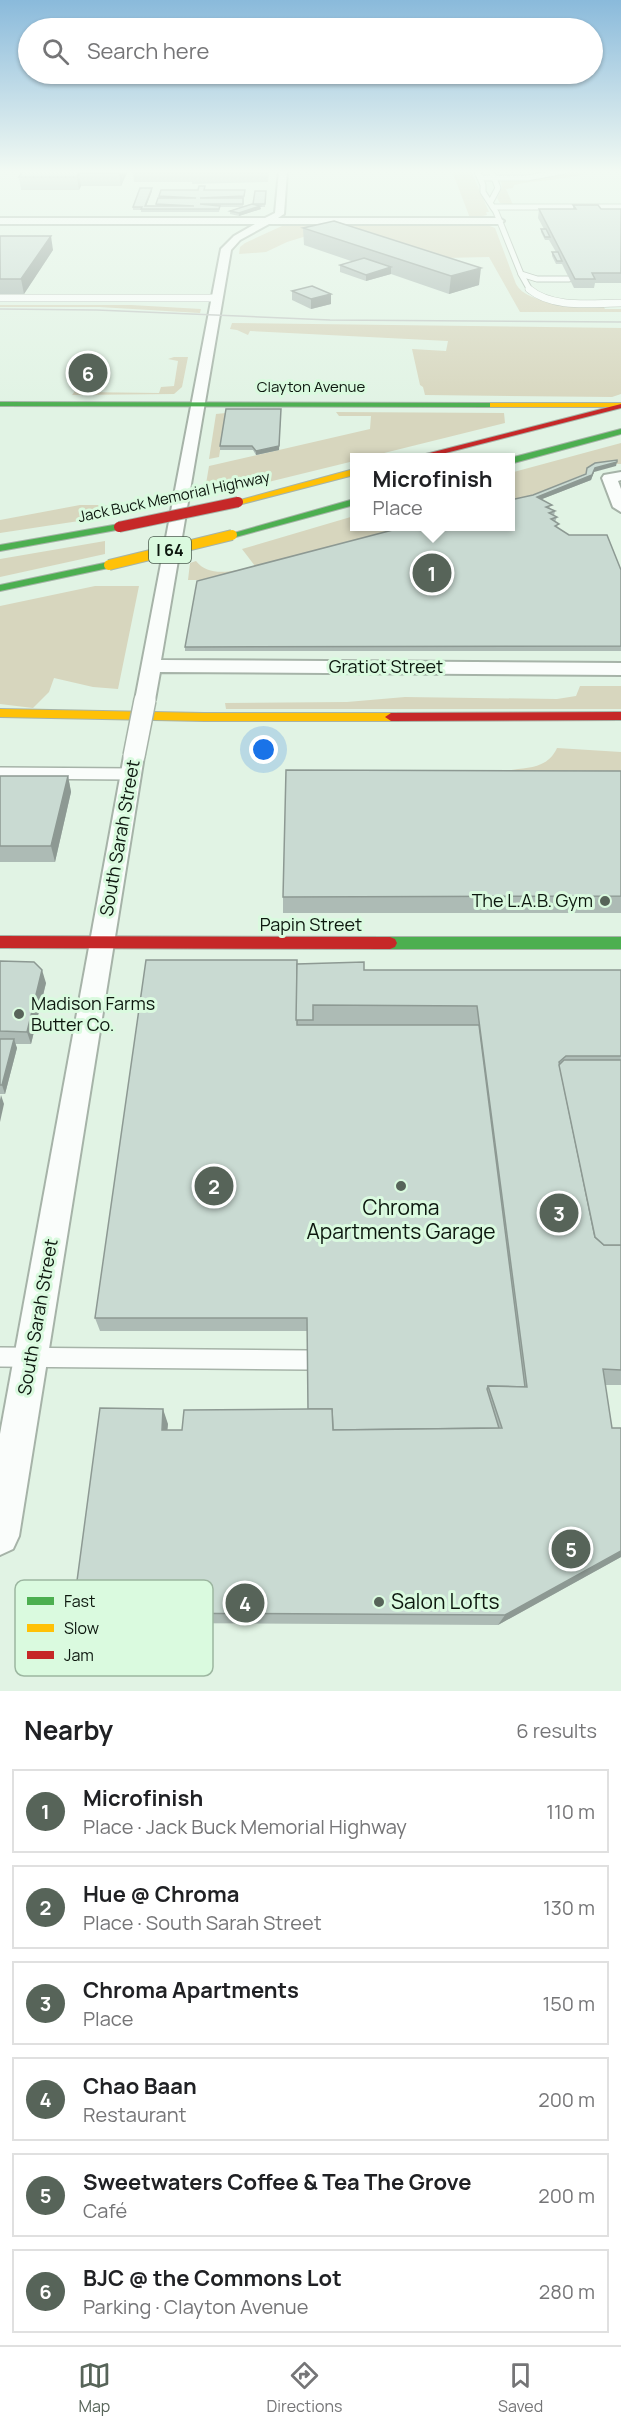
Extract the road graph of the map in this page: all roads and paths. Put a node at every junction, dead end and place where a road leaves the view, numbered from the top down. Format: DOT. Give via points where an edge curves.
graph roads {
  1 [pos="226,250"];
  2 [pos="511,250"];
  3 [pos="521,274"];
  4 [pos="569,279"];
  5 [pos="0,298"];
  6 [pos="217,298"];
  7 [pos="621,303"];
  8 [pos="0,404"];
  9 [pos="199,404"];
  10 [pos="621,405"];
  11 [pos="621,431"];
  12 [pos="434,453"];
  13 [pos="515,459"];
  14 [pos="350,473"];
  15 [pos="616,476"];
  16 [pos="350,503"];
  17 [pos="621,507"];
  18 [pos="3,547"];
  19 [pos="78,572"];
  20 [pos="0,588"];
  21 [pos="0,600"];
  22 [pos="151,666"];
  23 [pos="621,669"];
  24 [pos="0,713"];
  25 [pos="621,716"];
  26 [pos="136,749"];
  27 [pos="0,774"];
  28 [pos="0,942"];
  29 [pos="102,943"];
  30 [pos="621,943"];
  31 [pos="0,1357"];
  32 [pos="31,1357"];
  33 [pos="308,1360"];
  34 [pos="9,1434"];
  35 [pos="0,1536"];
  1 -- 6 [label="street, South Sarah Street"];
  2 -- 3 [label="lane"];
  3 -- 4 [label="lane" via="537,279"];
  3 -- 7 [label="lane" via="530,290 546,298"];
  5 -- 6 [label="lane"];
  6 -- 9 [label="street, South Sarah Street"];
  8 -- 9 [label="main road, Clayton Avenue"];
  9 -- 10 [label="main road, Clayton Avenue"];
  9 -- 22 [label="street, South Sarah Street"];
  10 -- 12 [label="main road"];
  11 -- 13 [label="main road"];
  14 -- 18 [label="main road, Jack Buck Memorial Highway / I 64, bridge" via="238,502"];
  15 -- 17 [label="street" via="610,480"];
  16 -- 19 [label="main road, I 64, bridge"];
  19 -- 20 [label="main road, I 64"];
  19 -- 21 [label="main road"];
  22 -- 23 [label="street, Gratiot Street"];
  22 -- 26 [label="street, South Sarah Street, bridge"];
  24 -- 25 [label="main road" via="193,717"];
  26 -- 27 [label="lane"];
  26 -- 29 [label="street, South Sarah Street"];
  28 -- 29 [label="main road, Papin Street"];
  29 -- 30 [label="main road, Papin Street"];
  29 -- 32 [label="street, South Sarah Street"];
  31 -- 32 [label="lane"];
  32 -- 33 [label="lane"];
  32 -- 34 [label="street, South Sarah Street"];
  34 -- 35 [label="street, South Sarah Street"];
}
